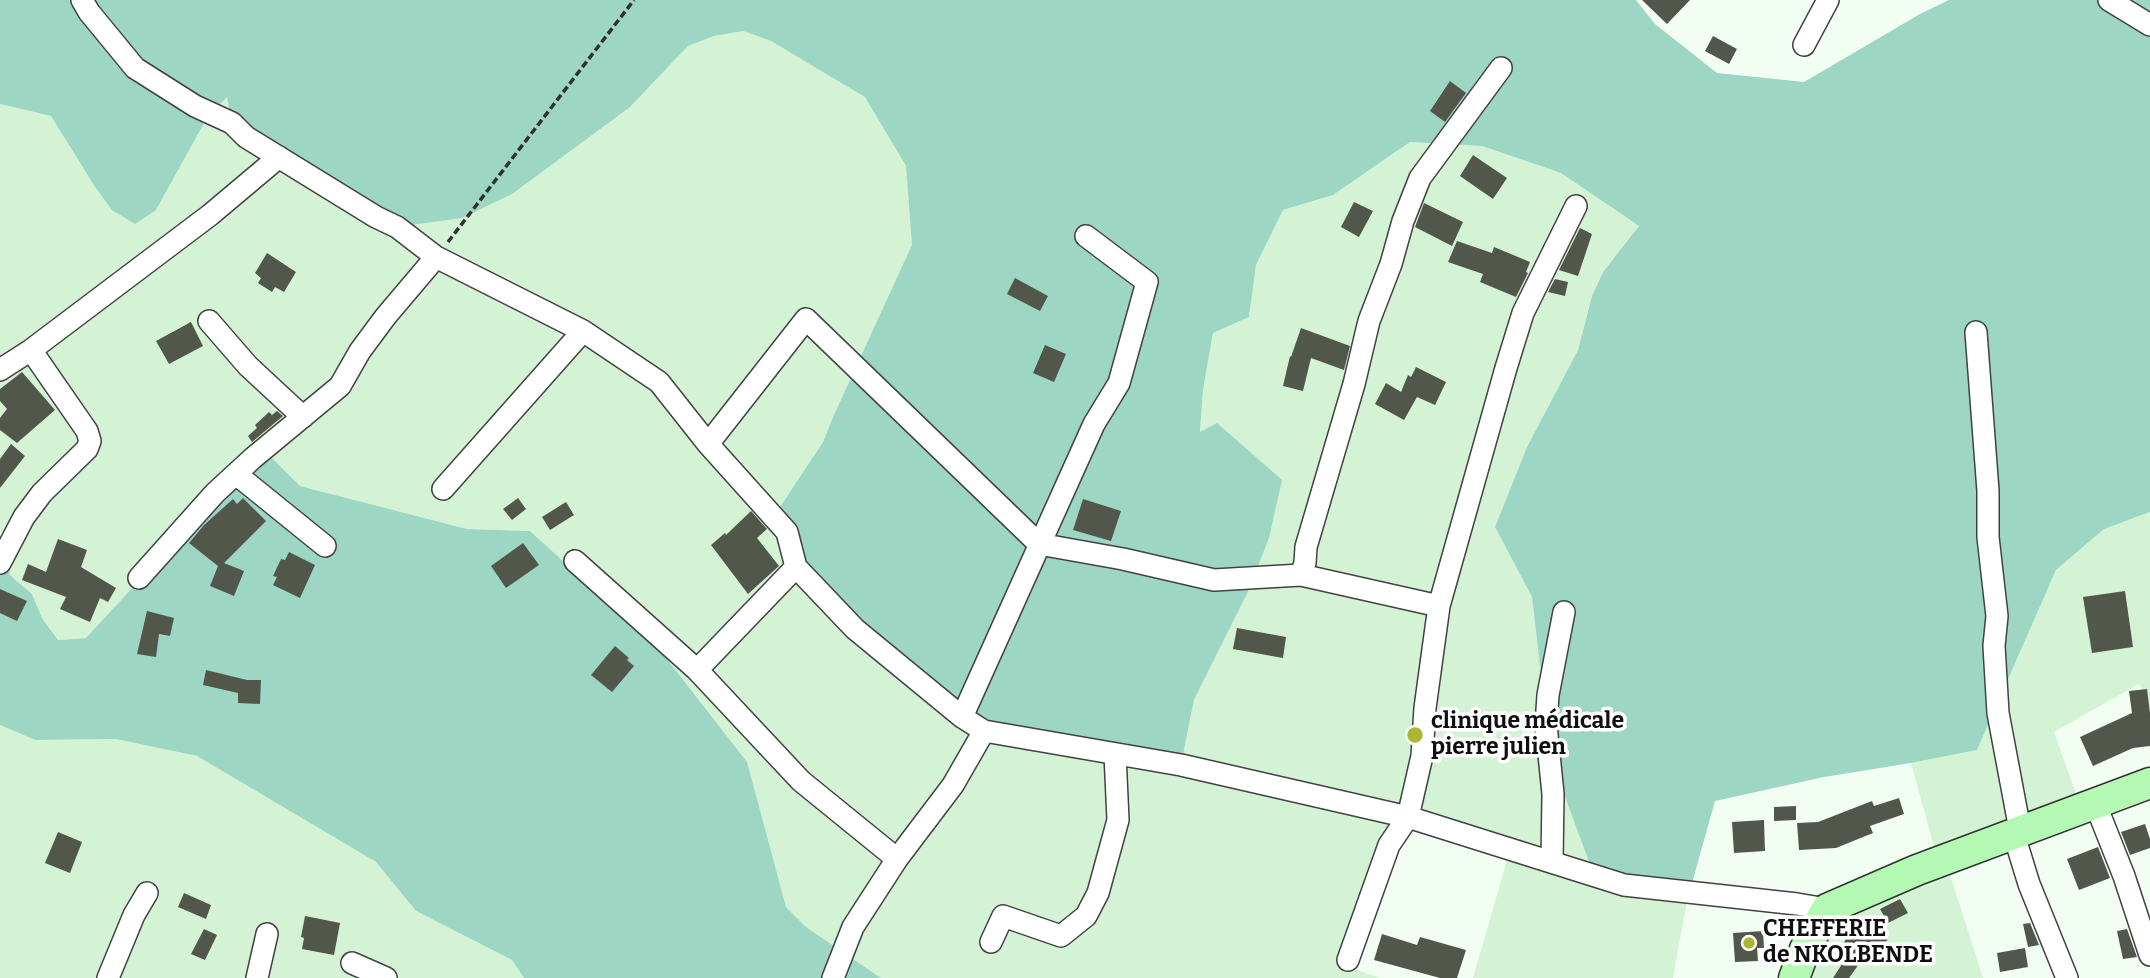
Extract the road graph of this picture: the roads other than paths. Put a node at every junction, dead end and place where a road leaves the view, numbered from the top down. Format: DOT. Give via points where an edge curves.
graph roads {
  1 [pos="82,0"];
  2 [pos="1828,0"];
  3 [pos="2109,0"];
  4 [pos="2150,25"];
  5 [pos="1804,45"];
  6 [pos="1500,68"];
  7 [pos="279,158"];
  8 [pos="1576,206"];
  9 [pos="1086,236"];
  10 [pos="436,257"];
  11 [pos="209,321"];
  12 [pos="583,331"];
  13 [pos="1976,331"];
  14 [pos="31,350"];
  15 [pos="0,370"];
  16 [pos="303,417"];
  17 [pos="708,444"];
  18 [pos="236,474"];
  19 [pos="443,489"];
  20 [pos="1039,544"];
  21 [pos="325,546"];
  22 [pos="575,561"];
  23 [pos="0,563"];
  24 [pos="796,567"];
  25 [pos="1301,575"];
  26 [pos="139,578"];
  27 [pos="1439,606"];
  28 [pos="1564,612"];
  29 [pos="697,670"];
  30 [pos="962,718"];
  31 [pos="984,731"];
  32 [pos="1115,754"];
  33 [pos="2150,783"];
  34 [pos="2095,803"];
  35 [pos="1408,817"];
  36 [pos="2017,832"];
  37 [pos="897,859"];
  38 [pos="1552,862"];
  39 [pos="146,893"];
  40 [pos="1827,909"];
  41 [pos="267,934"];
  42 [pos="991,942"];
  43 [pos="2150,955"];
  44 [pos="1348,960"];
  45 [pos="352,963"];
  46 [pos="108,978"];
  47 [pos="257,978"];
  48 [pos="386,978"];
  49 [pos="833,978"];
  50 [pos="1794,978"];
  51 [pos="2067,978"];
  1 -- 7 [label="street" via="135,68 232,123"];
  2 -- 5 [label="street"];
  3 -- 4 [label="street"];
  6 -- 25 [label="street" via="1420,178 1403,221 1369,321"];
  7 -- 10 [label="street" via="397,227"];
  7 -- 14 [label="street"];
  8 -- 27 [label="street" via="1523,313"];
  9 -- 20 [label="street" via="1146,282 1119,383 1094,424"];
  10 -- 12 [label="street"];
  10 -- 16 [label="street" via="360,351 340,386"];
  11 -- 16 [label="street" via="248,366"];
  12 -- 17 [label="street" via="659,382"];
  12 -- 19 [label="street"];
  13 -- 36 [label="street" via="1997,615 1998,713"];
  14 -- 15 [label="street"];
  14 -- 23 [label="street" via="90,441 88,450 42,493 24,517"];
  16 -- 18 [label="street"];
  17 -- 20 [label="street" via="806,319"];
  17 -- 24 [label="street" via="787,532"];
  18 -- 21 [label="street"];
  18 -- 26 [label="street"];
  20 -- 25 [label="street" via="1214,580"];
  20 -- 30 [label="street"];
  22 -- 29 [label="street"];
  24 -- 29 [label="street"];
  24 -- 30 [label="street" via="855,629"];
  25 -- 27 [label="street"];
  27 -- 35 [label="street" via="1422,756"];
  28 -- 38 [label="street" via="1546,725 1553,794"];
  29 -- 37 [label="street" via="801,781"];
  30 -- 31 [label="street"];
  31 -- 32 [label="street"];
  31 -- 37 [label="street" via="953,785"];
  32 -- 35 [label="street"];
  32 -- 42 [label="street" via="1118,820 1098,893 1086,916 1061,936 1003,916"];
  33 -- 34 [label="street"];
  34 -- 36 [label="street"];
  34 -- 43 [label="street"];
  35 -- 38 [label="street"];
  35 -- 44 [label="street" via="1389,845"];
  36 -- 40 [label="street"];
  36 -- 51 [label="street" via="2029,884"];
  37 -- 49 [label="street" via="853,927"];
  38 -- 40 [label="street" via="1624,885"];
  39 -- 46 [label="street"];
  40 -- 50 [label="street"];
  41 -- 47 [label="street"];
  45 -- 48 [label="street"];
}
